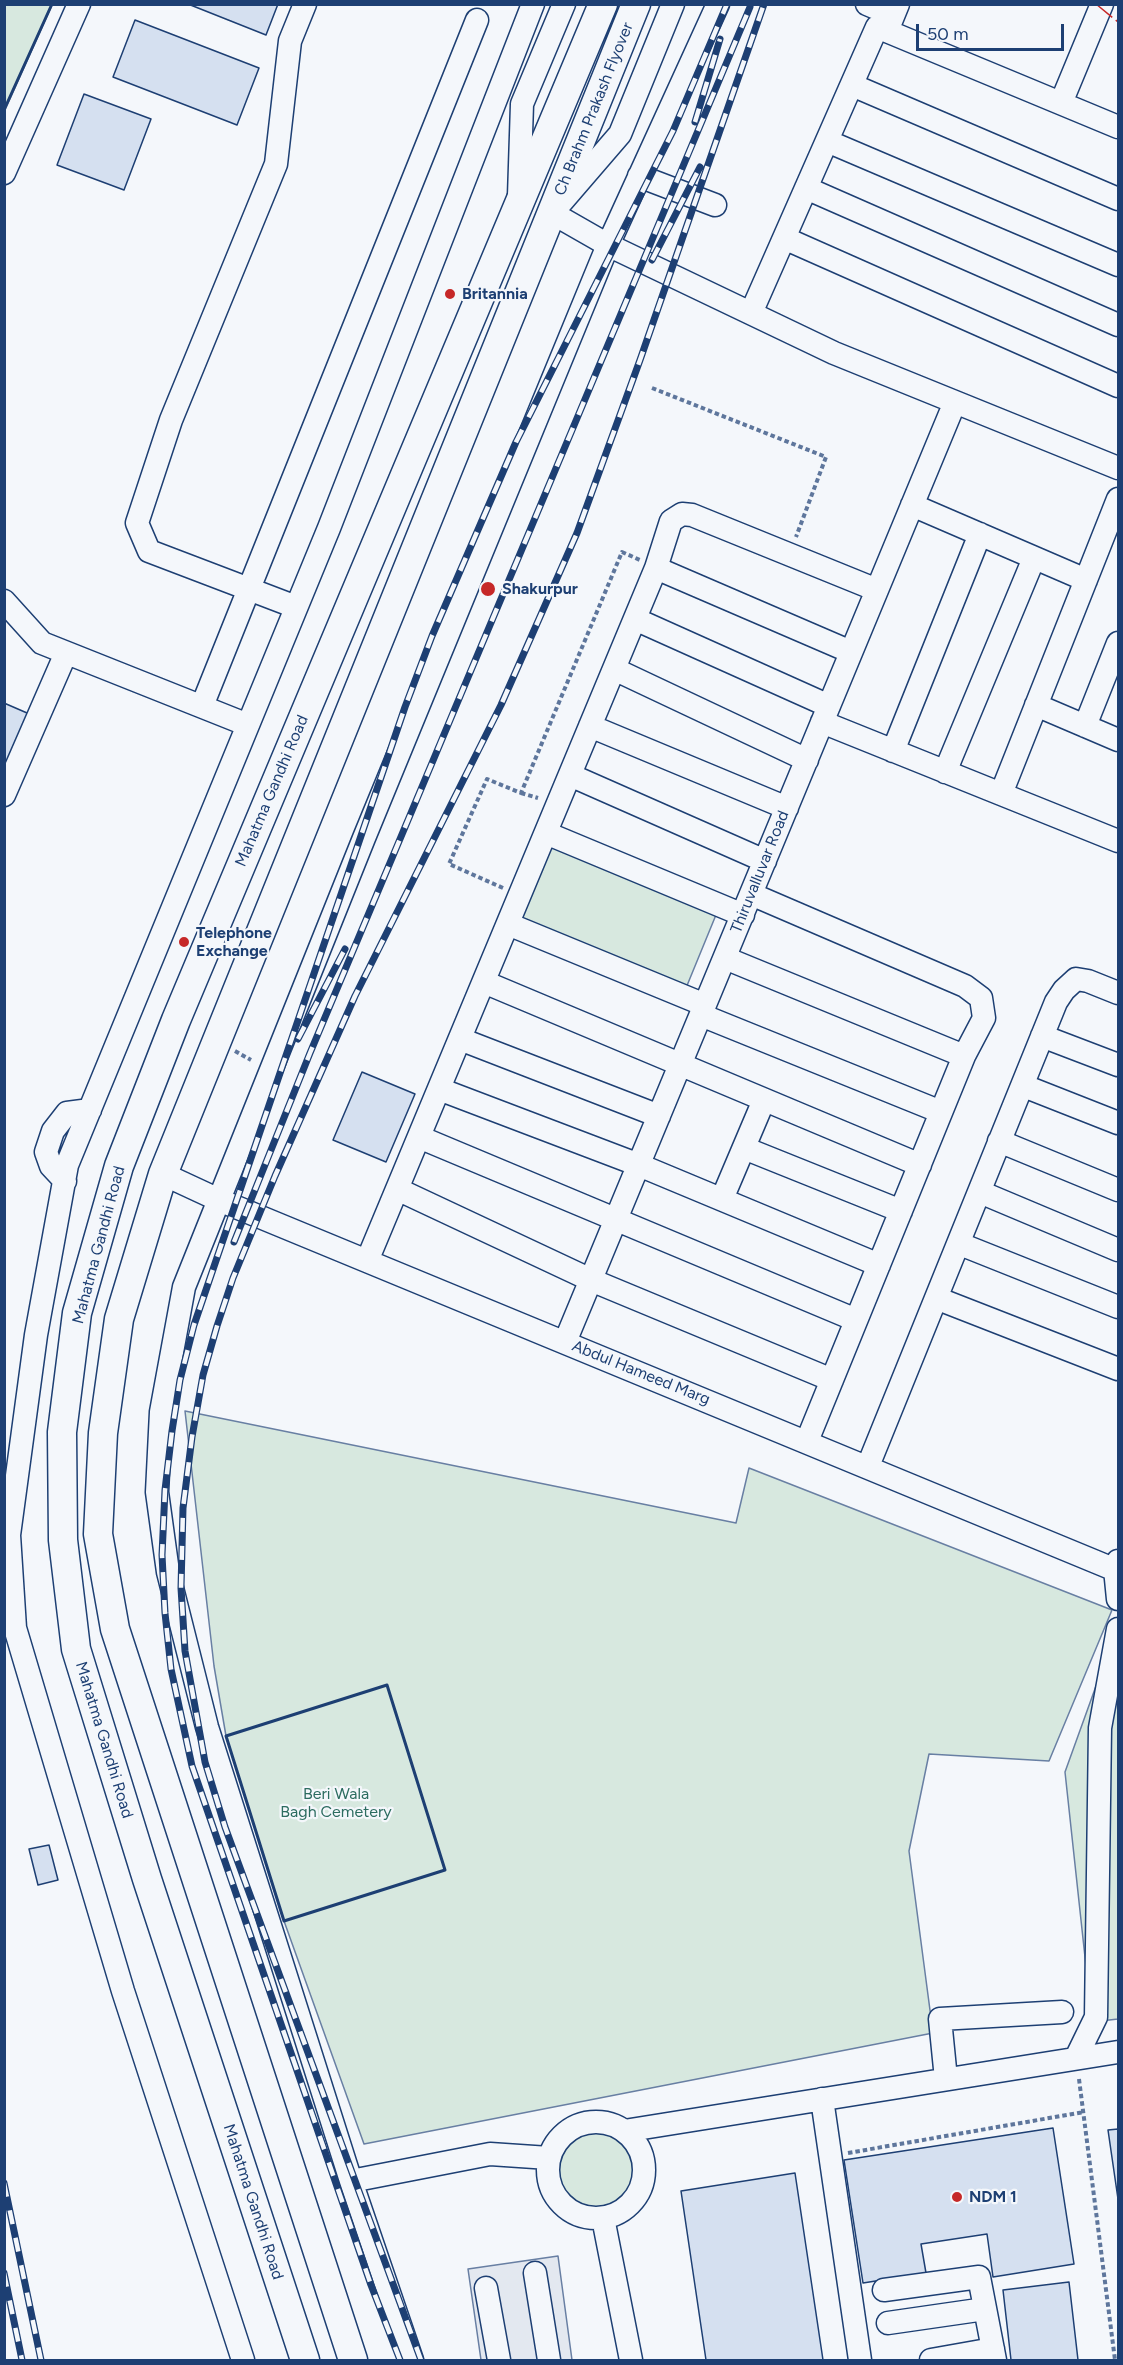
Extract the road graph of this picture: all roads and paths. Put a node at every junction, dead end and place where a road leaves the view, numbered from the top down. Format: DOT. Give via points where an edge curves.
graph roads {
  1 [pos="79,4"];
  2 [pos="305,4"];
  3 [pos="533,4"];
  4 [pos="564,4"];
  5 [pos="603,4"];
  6 [pos="636,4"];
  7 [pos="673,4"];
  8 [pos="718,4"];
  9 [pos="867,4"];
  10 [pos="1102,4"];
  11 [pos="893,17"];
  12 [pos="477,20"];
  13 [pos="852,85"];
  14 [pos="1061,103"];
  15 [pos="1119,127"];
  16 [pos="827,141"];
  17 [pos="4,173"];
  18 [pos="639,176"];
  19 [pos="806,188"];
  20 [pos="1119,199"];
  21 [pos="715,205"];
  22 [pos="518,207"];
  23 [pos="552,213"];
  24 [pos="784,238"];
  25 [pos="608,245"];
  26 [pos="1119,265"];
  27 [pos="751,313"];
  28 [pos="1119,325"];
  29 [pos="1119,386"];
  30 [pos="652,388"];
  31 [pos="955,402"];
  32 [pos="1119,468"];
  33 [pos="1119,499"];
  34 [pos="912,505"];
  35 [pos="980,534"];
  36 [pos="789,554"];
  37 [pos="1034,558"];
  38 [pos="656,568"];
  39 [pos="1086,580"];
  40 [pos="249,589"];
  41 [pos="877,590"];
  42 [pos="4,601"];
  43 [pos="296,607"];
  44 [pos="635,619"];
  45 [pos="1119,643"];
  46 [pos="66,652"];
  47 [pos="852,652"];
  48 [pos="614,669"];
  49 [pos="1036,705"];
  50 [pos="202,706"];
  51 [pos="826,714"];
  52 [pos="248,724"];
  53 [pos="590,726"];
  54 [pos="1085,726"];
  55 [pos="1119,740"];
  56 [pos="893,751"];
  57 [pos="807,760"];
  58 [pos="945,772"];
  59 [pos="570,775"];
  60 [pos="1001,794"];
  61 [pos="4,795"];
  62 [pos="787,808"];
  63 [pos="546,833"];
  64 [pos="1119,841"];
  65 [pos="765,861"];
  66 [pos="751,894"];
  67 [pos="520,895"];
  68 [pos="743,915"];
  69 [pos="508,924"];
  70 [pos="725,958"];
  71 [pos="484,982"];
  72 [pos="1119,993"];
  73 [pos="703,1010"];
  74 [pos="1042,1036"];
  75 [pos="460,1039"];
  76 [pos="964,1056"];
  77 [pos="680,1065"];
  78 [pos="1119,1065"];
  79 [pos="1024,1086"];
  80 [pos="439,1089"];
  81 [pos="764,1100"];
  82 [pos="941,1112"];
  83 [pos="659,1116"];
  84 [pos="1119,1124"];
  85 [pos="419,1137"];
  86 [pos="999,1141"];
  87 [pos="744,1148"];
  88 [pos="639,1165"];
  89 [pos="920,1165"];
  90 [pos="163,1174"];
  91 [pos="397,1190"];
  92 [pos="1119,1190"];
  93 [pos="980,1192"];
  94 [pos="722,1199"];
  95 [pos="219,1200"];
  96 [pos="901,1211"];
  97 [pos="616,1221"];
  98 [pos="960,1244"];
  99 [pos="1119,1250"];
  100 [pos="367,1261"];
  101 [pos="879,1265"];
  102 [pos="591,1280"];
  103 [pos="936,1298"];
  104 [pos="1119,1307"];
  105 [pos="856,1320"];
  106 [pos="565,1342"];
  107 [pos="1119,1369"];
  108 [pos="832,1380"];
  109 [pos="807,1441"];
  110 [pos="868,1466"];
  111 [pos="1117,1567"];
  112 [pos="1119,1599"];
  113 [pos="1119,1629"];
  114 [pos="1062,2012"];
  115 [pos="1119,2052"];
  116 [pos="1076,2058"];
  117 [pos="946,2079"];
  118 [pos="822,2099"];
  119 [pos="1084,2112"];
  120 [pos="624,2131"];
  121 [pos="830,2156"];
  122 [pos="549,2158"];
  123 [pos="351,2181"];
  124 [pos="603,2218"];
  125 [pos="535,2273"];
  126 [pos="486,2288"];
  127 [pos="884,2290"];
  128 [pos="985,2309"];
  129 [pos="888,2323"];
  130 [pos="994,2355"];
  131 [pos="243,2361"];
  132 [pos="305,2361"];
  133 [pos="353,2361"];
  134 [pos="412,2361"];
  135 [pos="500,2361"];
  136 [pos="549,2361"];
  137 [pos="631,2361"];
  138 [pos="860,2361"];
  139 [pos="931,2361"];
  140 [pos="1115,2361"];
  1 -- 17 [label="street"];
  2 -- 40 [label="street" via="290,41 276,164 171,420 137,523 149,551"];
  3 -- 43 [label="street"];
  4 -- 22 [label="street" via="522,104"];
  5 -- 22 [label="main road, Ch Brahm Prakash Flyover"];
  6 -- 23 [label="main road, Ch Brahm Prakash Flyover"];
  7 -- 23 [label="street" via="620,134"];
  8 -- 18 [label="street"];
  9 -- 11 [label="street"];
  10 -- 14 [label="street"];
  11 -- 13 [label="street" via="877,27"];
  11 -- 14 [label="street"];
  12 -- 40 [label="street"];
  13 -- 16 [label="street"];
  13 -- 20 [label="street"];
  14 -- 15 [label="street"];
  16 -- 19 [label="street"];
  16 -- 26 [label="street"];
  18 -- 21 [label="street"];
  18 -- 25 [label="street"];
  19 -- 24 [label="street"];
  19 -- 28 [label="street"];
  22 -- 132 [label="main road, Mahatma Gandhi Road" via="176,1020 119,1166 77,1313 62,1432 63,1540 76,1649"];
  23 -- 25 [label="street"];
  23 -- 90 [label="main road"];
  24 -- 27 [label="street"];
  24 -- 29 [label="street"];
  25 -- 27 [label="street"];
  25 -- 95 [label="street"];
  27 -- 31 [label="street" via="834,353"];
  30 -- 36 [label="path" via="826,457"];
  31 -- 32 [label="street"];
  31 -- 34 [label="street, Thiruvalluvar Road"];
  33 -- 39 [label="street"];
  34 -- 35 [label="street"];
  34 -- 41 [label="street, Thiruvalluvar Road"];
  35 -- 37 [label="street"];
  35 -- 56 [label="street"];
  36 -- 38 [label="street" via="682,514 671,521"];
  36 -- 41 [label="street"];
  37 -- 39 [label="street"];
  37 -- 58 [label="street"];
  38 -- 44 [label="street"];
  38 -- 47 [label="street"];
  38 -- 67 [label="path" via="622,552 521,793 487,779 449,864"];
  39 -- 49 [label="street"];
  40 -- 43 [label="street"];
  40 -- 50 [label="street"];
  41 -- 47 [label="street, Thiruvalluvar Road"];
  42 -- 46 [label="street" via="42,643"];
  43 -- 52 [label="street"];
  44 -- 48 [label="street"];
  44 -- 51 [label="street"];
  45 -- 54 [label="street"];
  46 -- 50 [label="street"];
  46 -- 61 [label="street"];
  47 -- 51 [label="street, Thiruvalluvar Road"];
  48 -- 53 [label="street"];
  48 -- 57 [label="street"];
  49 -- 54 [label="street"];
  49 -- 60 [label="street"];
  50 -- 52 [label="street"];
  51 -- 56 [label="street"];
  51 -- 57 [label="street, Thiruvalluvar Road"];
  52 -- 131 [label="street" via="67,1165 36,1335 9,1534 15,1628 123,1991"];
  53 -- 59 [label="street"];
  53 -- 62 [label="street"];
  54 -- 55 [label="street"];
  56 -- 58 [label="street"];
  57 -- 62 [label="street, Thiruvalluvar Road"];
  58 -- 60 [label="street"];
  59 -- 63 [label="street"];
  59 -- 65 [label="street"];
  60 -- 64 [label="street"];
  62 -- 65 [label="street, Thiruvalluvar Road"];
  63 -- 67 [label="street"];
  63 -- 68 [label="street"];
  65 -- 66 [label="street, Thiruvalluvar Road"];
  66 -- 68 [label="street, Thiruvalluvar Road"];
  66 -- 76 [label="street" via="965,986 981,998 984,1018"];
  67 -- 69 [label="street"];
  68 -- 70 [label="street, Thiruvalluvar Road"];
  69 -- 71 [label="street"];
  69 -- 73 [label="street"];
  70 -- 73 [label="street, Thiruvalluvar Road"];
  70 -- 76 [label="street"];
  71 -- 75 [label="street"];
  71 -- 77 [label="street"];
  72 -- 74 [label="street" via="1076,979 1064,990"];
  73 -- 77 [label="street, Thiruvalluvar Road"];
  73 -- 82 [label="street"];
  74 -- 78 [label="street"];
  74 -- 79 [label="street"];
  75 -- 80 [label="street"];
  75 -- 83 [label="street"];
  76 -- 82 [label="street"];
  77 -- 81 [label="street"];
  77 -- 83 [label="street, Thiruvalluvar Road"];
  79 -- 84 [label="street"];
  79 -- 86 [label="street"];
  80 -- 85 [label="street"];
  80 -- 88 [label="street"];
  81 -- 87 [label="street"];
  81 -- 89 [label="street"];
  82 -- 89 [label="street"];
  83 -- 88 [label="street, Thiruvalluvar Road"];
  85 -- 91 [label="street"];
  85 -- 97 [label="street"];
  86 -- 92 [label="street"];
  86 -- 93 [label="street"];
  87 -- 94 [label="street"];
  87 -- 96 [label="street"];
  88 -- 94 [label="street"];
  88 -- 97 [label="street, Thiruvalluvar Road"];
  89 -- 96 [label="street"];
  90 -- 95 [label="street, Abdul Hameed Marg"];
  90 -- 133 [label="main road" via="119,1319 103,1433 98,1534 115,1629"];
  91 -- 100 [label="street"];
  91 -- 102 [label="street"];
  93 -- 98 [label="street"];
  93 -- 99 [label="street"];
  94 -- 101 [label="street"];
  95 -- 100 [label="street, Abdul Hameed Marg"];
  95 -- 123 [label="street" via="184,1287 161,1412 158,1504 168,1572 207,1727"];
  96 -- 101 [label="street"];
  97 -- 102 [label="street, Thiruvalluvar Road"];
  97 -- 105 [label="street"];
  98 -- 103 [label="street"];
  98 -- 104 [label="street"];
  100 -- 106 [label="street, Abdul Hameed Marg"];
  101 -- 105 [label="street"];
  102 -- 106 [label="street, Thiruvalluvar Road"];
  102 -- 108 [label="street"];
  103 -- 107 [label="street"];
  103 -- 110 [label="street"];
  105 -- 108 [label="street"];
  106 -- 109 [label="street, Abdul Hameed Marg"];
  108 -- 109 [label="street"];
  109 -- 110 [label="street, Abdul Hameed Marg"];
  110 -- 111 [label="street, Abdul Hameed Marg"];
  111 -- 112 [label="street"];
  113 -- 116 [label="street" via="1100,1728 1096,2017"];
  114 -- 117 [label="street" via="940,2019"];
  115 -- 116 [label="street"];
  116 -- 117 [label="street"];
  116 -- 119 [label="path"];
  117 -- 118 [label="street"];
  118 -- 120 [label="street"];
  118 -- 121 [label="street"];
  119 -- 121 [label="path"];
  119 -- 140 [label="path"];
  120 -- 122 [label="street" via="609,2124 588,2122 570,2129 556,2142"];
  120 -- 124 [label="street" via="637,2144 644,2177 635,2199 621,2211"];
  121 -- 138 [label="street"];
  122 -- 123 [label="street" via="490,2154"];
  122 -- 124 [label="street" via="548,2178 554,2195 567,2210 583,2217"];
  123 -- 134 [label="street"];
  124 -- 137 [label="street"];
  125 -- 136 [label="street"];
  126 -- 135 [label="street"];
  127 -- 128 [label="street" via="979,2277"];
  128 -- 129 [label="street"];
  128 -- 130 [label="street"];
  130 -- 139 [label="street"];
}
